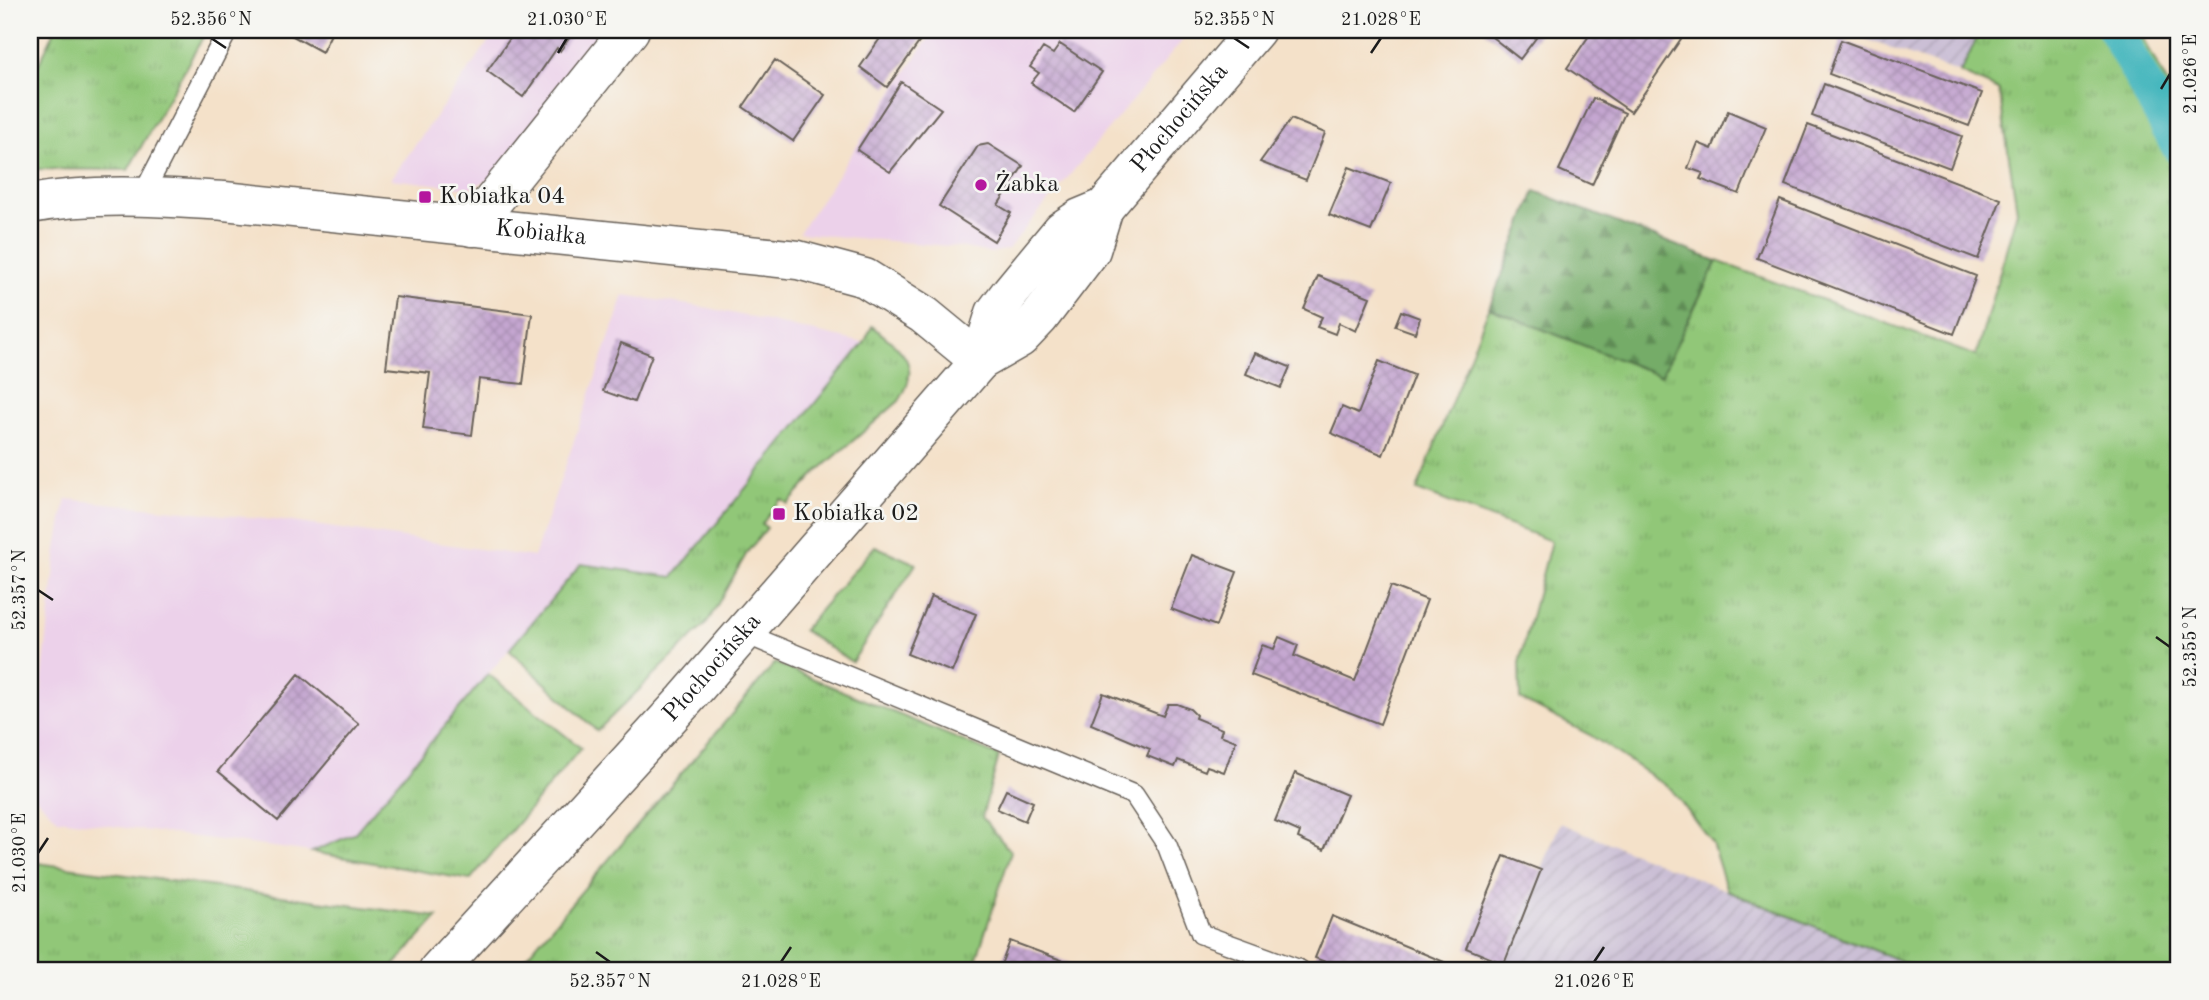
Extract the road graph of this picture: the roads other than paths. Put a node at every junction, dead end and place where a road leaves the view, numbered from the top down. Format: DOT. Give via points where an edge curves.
graph roads {
  1 [pos="228,30"];
  2 [pos="630,30"];
  3 [pos="1256,30"];
  4 [pos="142,196"];
  5 [pos="30,204"];
  6 [pos="472,227"];
  7 [pos="980,361"];
  8 [pos="741,632"];
  9 [pos="438,970"];
  10 [pos="1300,970"];
  1 -- 4 [label="lane"];
  2 -- 6 [label="main road"];
  3 -- 7 [label="main road, Płochocińska" via="1104,208 1091,250 1039,318 1020,338"];
  4 -- 5 [label="main road, Kobiałka"];
  4 -- 6 [label="main road, Kobiałka"];
  6 -- 7 [label="main road, Kobiałka" via="834,267 901,299"];
  7 -- 8 [label="main road, Płochocińska"];
  8 -- 9 [label="main road, Płochocińska" via="685,700"];
  8 -- 10 [label="lane" via="1134,794 1167,845 1201,934"];
}
